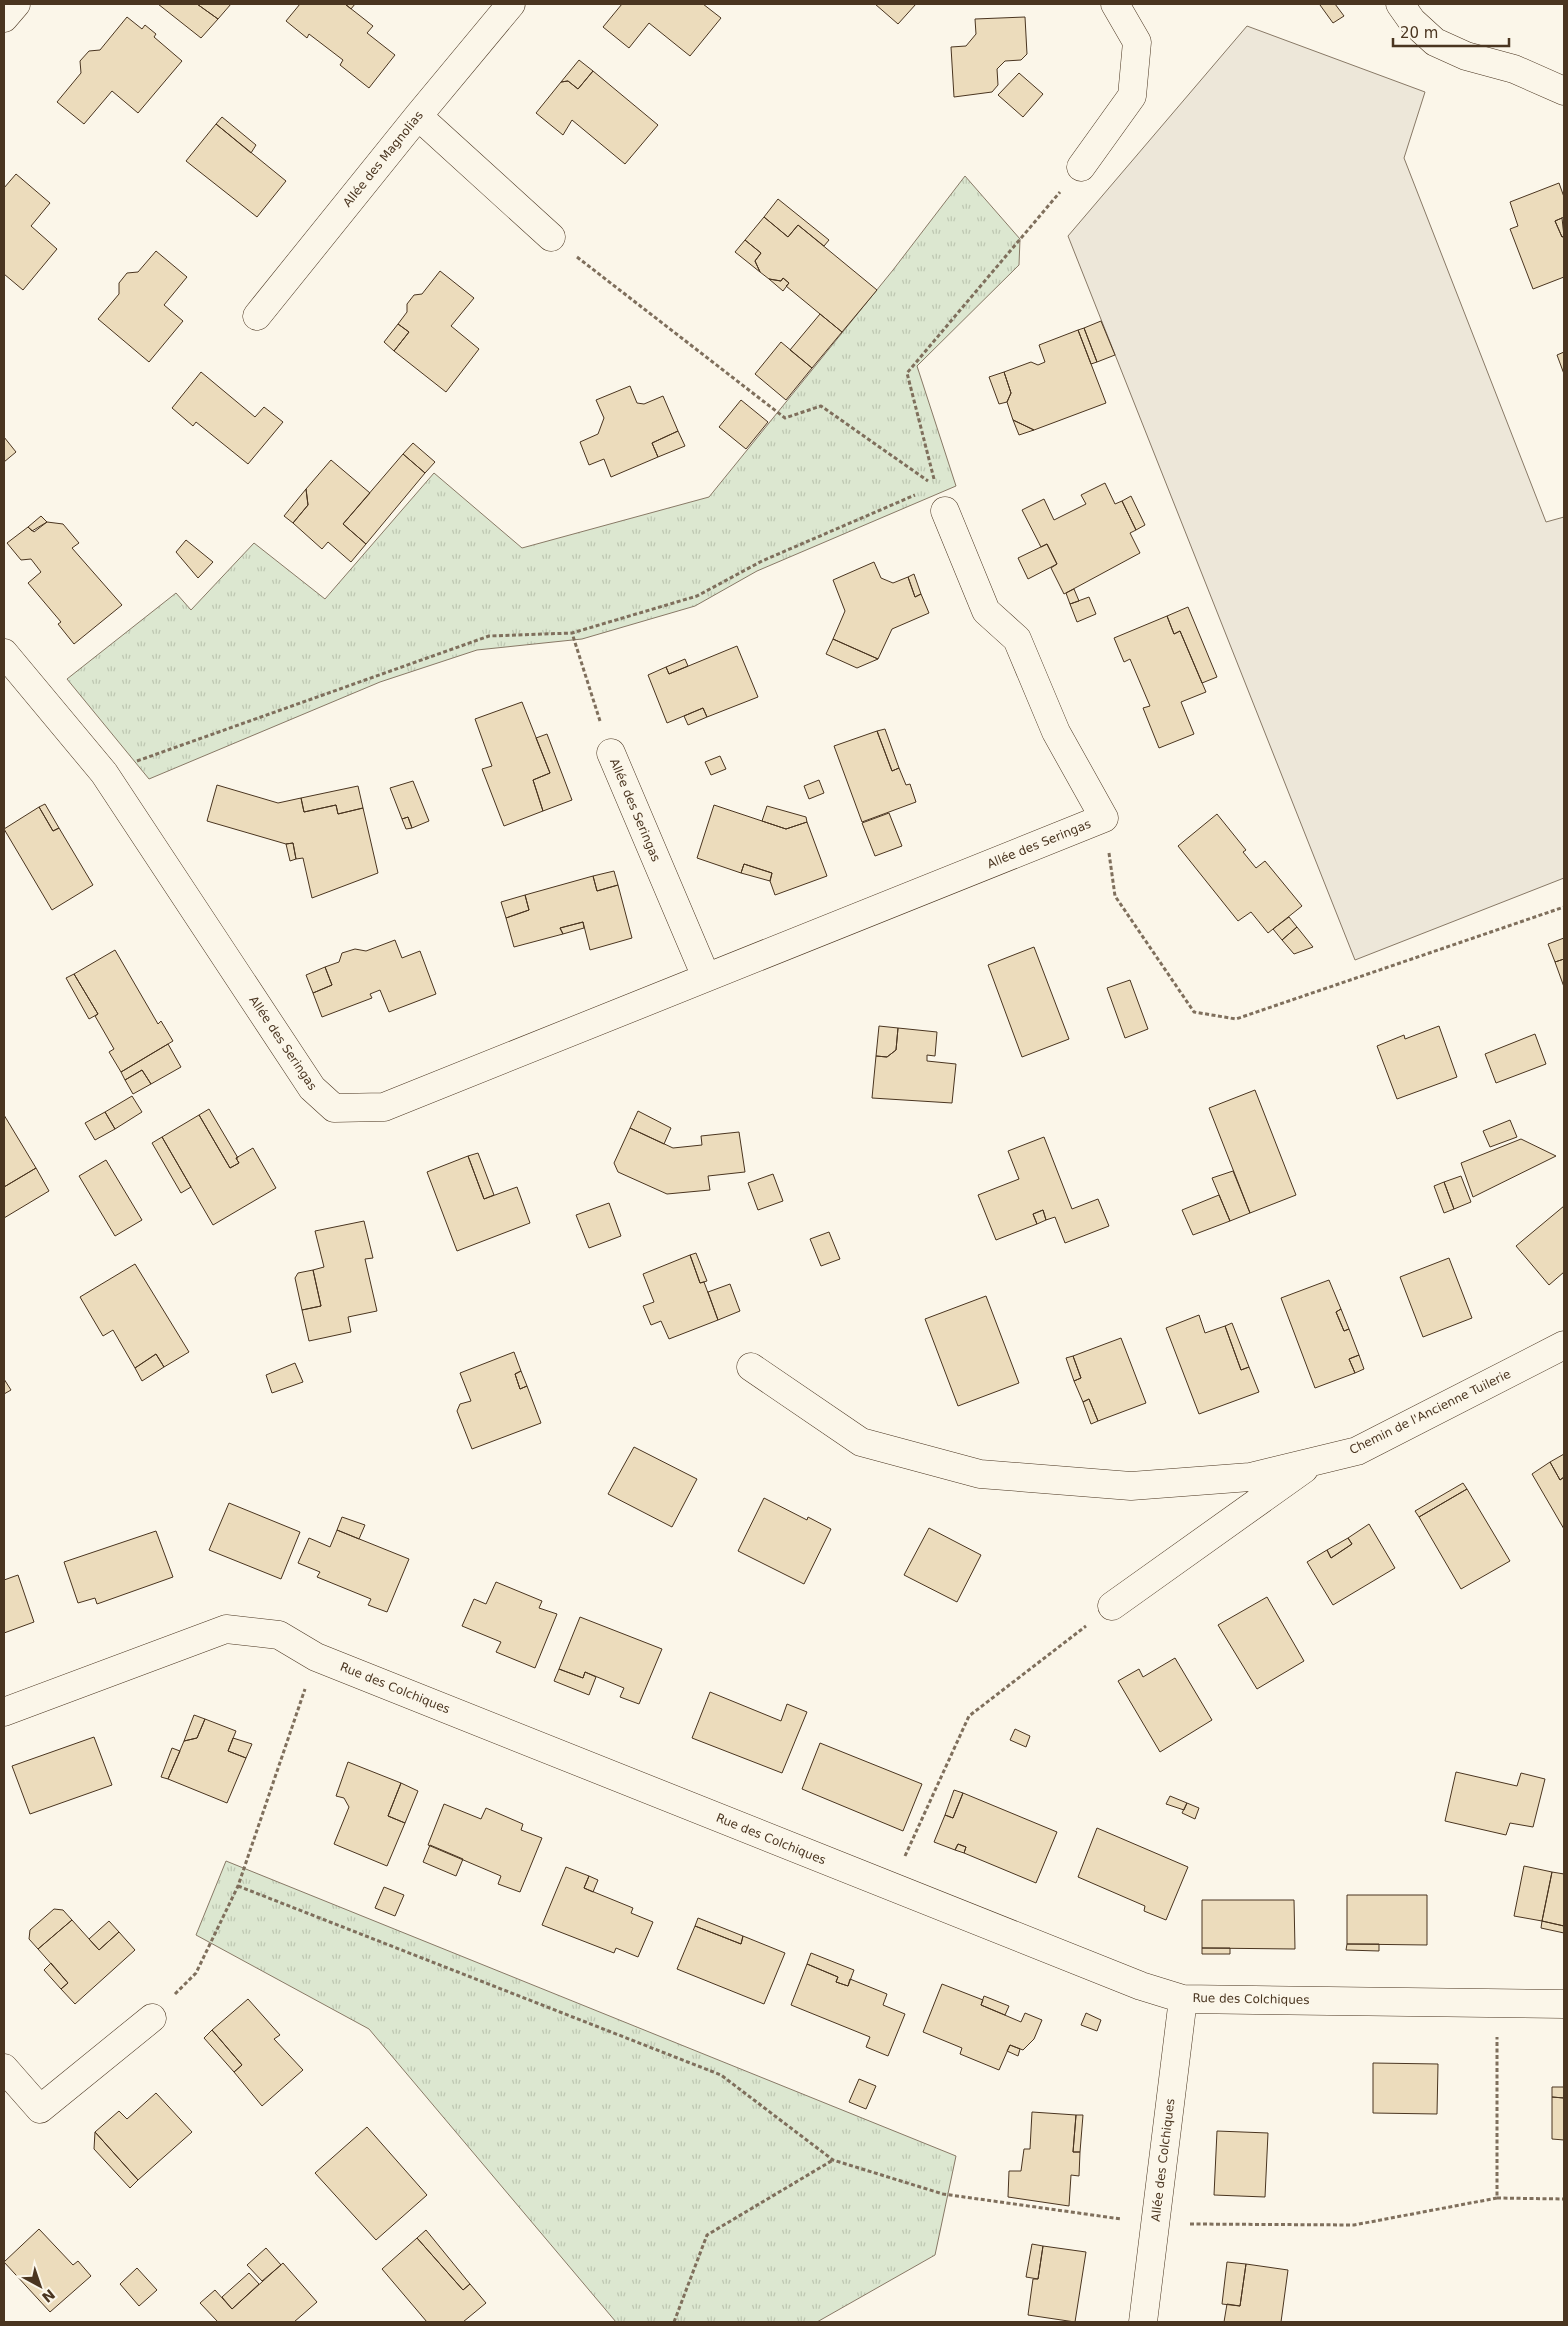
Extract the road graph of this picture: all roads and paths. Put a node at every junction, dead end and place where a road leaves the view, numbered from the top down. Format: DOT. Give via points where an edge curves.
graph roads {
  1 [pos="16,4"];
  2 [pos="511,4"];
  3 [pos="1114,4"];
  4 [pos="1400,4"];
  5 [pos="4,18"];
  6 [pos="1564,91"];
  7 [pos="418,116"];
  8 [pos="1081,167"];
  9 [pos="551,236"];
  10 [pos="257,316"];
  11 [pos="917,494"];
  12 [pos="945,510"];
  13 [pos="572,633"];
  14 [pos="4,653"];
  15 [pos="611,753"];
  16 [pos="104,773"];
  17 [pos="1104,818"];
  18 [pos="1564,907"];
  19 [pos="706,977"];
  20 [pos="1564,1345"];
  21 [pos="751,1367"];
  22 [pos="1315,1461"];
  23 [pos="1112,1606"];
  24 [pos="316,1657"];
  25 [pos="4,1712"];
  26 [pos="238,1886"];
  27 [pos="891,1887"];
  28 [pos="1183,1998"];
  29 [pos="1498,2003"];
  30 [pos="1564,2004"];
  31 [pos="152,2018"];
  32 [pos="4,2068"];
  33 [pos="833,2160"];
  34 [pos="1497,2198"];
  35 [pos="1564,2199"];
  36 [pos="1155,2223"];
  37 [pos="674,2322"];
  38 [pos="1143,2322"];
  1 -- 5 [label="street"];
  2 -- 7 [label="street, Allée des Magnolias"];
  3 -- 8 [label="street" via="1137,42 1132,96"];
  4 -- 6 [label="street" via="1435,42 1466,56 1514,69"];
  7 -- 9 [label="street"];
  7 -- 10 [label="street, Allée des Magnolias"];
  8 -- 9 [label="path" via="907,373 935,486 821,406 785,418"];
  11 -- 13 [label="path" via="762,561 697,596"];
  12 -- 17 [label="street, Allée des Seringas" via="986,611 1017,639 1056,732"];
  13 -- 15 [label="path"];
  13 -- 16 [label="path" via="489,636"];
  14 -- 16 [label="street, Allée des Seringas"];
  15 -- 19 [label="street, Allée des Seringas"];
  16 -- 19 [label="street, Allée des Seringas" via="312,1088 334,1108 384,1107"];
  17 -- 18 [label="path" via="1115,896 1194,1012 1236,1019"];
  17 -- 19 [label="street, Allée des Seringas"];
  20 -- 22 [label="street, Chemin de l'Ancienne Tuilerie" via="1357,1451"];
  21 -- 22 [label="street, Chemin de l'Ancienne Tuilerie" via="861,1442 980,1474 1131,1486 1250,1477"];
  22 -- 23 [label="street"];
  23 -- 27 [label="path" via="968,1716"];
  24 -- 25 [label="street, Rue des Colchiques" via="279,1635 226,1629"];
  24 -- 26 [label="path"];
  24 -- 27 [label="street, Rue des Colchiques"];
  26 -- 31 [label="path" via="196,1973"];
  26 -- 33 [label="path" via="720,2075"];
  27 -- 28 [label="street, Rue des Colchiques" via="1141,1986"];
  28 -- 29 [label="street, Rue des Colchiques"];
  28 -- 36 [label="street, Allée des Colchiques"];
  29 -- 30 [label="street, Rue des Colchiques"];
  29 -- 34 [label="path"];
  31 -- 32 [label="street" via="40,2109"];
  33 -- 36 [label="path" via="943,2194"];
  33 -- 37 [label="path" via="706,2235"];
  34 -- 35 [label="path"];
  34 -- 36 [label="path" via="1354,2225"];
  36 -- 38 [label="street, Allée des Colchiques"];
}
